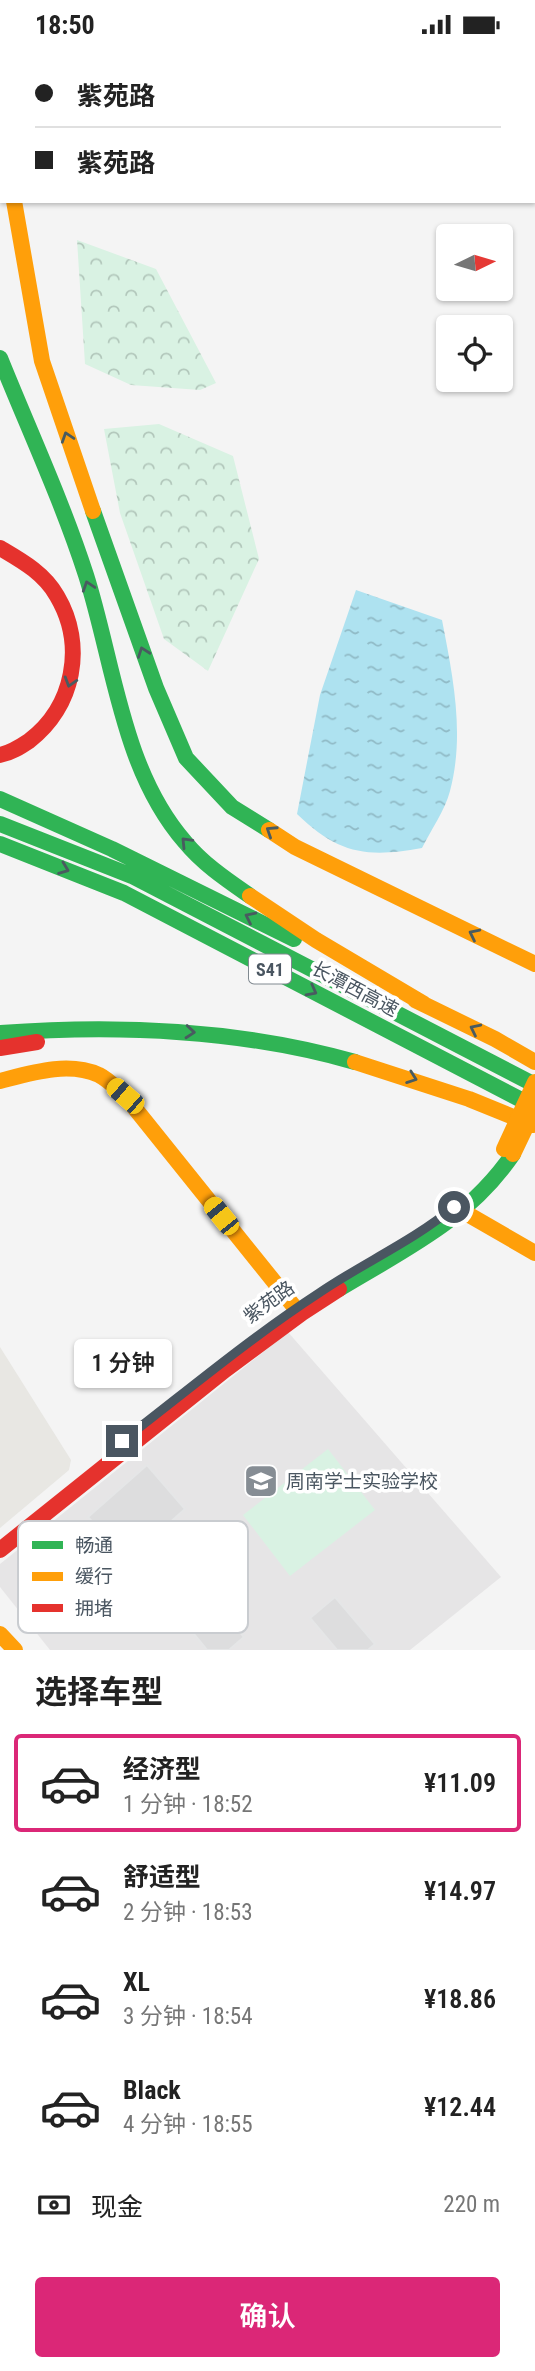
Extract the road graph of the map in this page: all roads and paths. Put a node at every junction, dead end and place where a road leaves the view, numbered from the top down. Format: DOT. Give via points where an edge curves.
graph roads {
  1 [pos="14,203"];
  2 [pos="0,358"];
  3 [pos="0,548"];
  4 [pos="0,755"];
  5 [pos="0,799"];
  6 [pos="0,824"];
  7 [pos="0,844"];
  8 [pos="535,964"];
  9 [pos="424,1004"];
  10 [pos="143,1027"];
  11 [pos="0,1033"];
  12 [pos="0,1048"];
  13 [pos="535,1062"];
  14 [pos="0,1081"];
  15 [pos="535,1083"];
  16 [pos="0,1090"];
  17 [pos="535,1108"];
  18 [pos="535,1126"];
  19 [pos="508,1152"];
  20 [pos="461,1207"];
  21 [pos="535,1245"];
  22 [pos="535,1253"];
  23 [pos="294,1314"];
  24 [pos="22,1521"];
  25 [pos="36,1521"];
  26 [pos="18,1524"];
  27 [pos="18,1536"];
  28 [pos="0,1538"];
  29 [pos="0,1550"];
  30 [pos="0,1634"];
  31 [pos="15,1650"];
  8 -- 1 [label="main road, one-way" via="295,847 232,807 186,758 156,688 42,361"];
  9 -- 2 [label="main road, one-way" via="279,917 213,870 178,834 152,793 133,749 95,606 66,520"];
  3 -- 4 [label="main road, one-way" via="36,568 59,596 74,632 73,673 60,711 37,737"];
  9 -- 5 [label="main road, one-way"];
  6 -- 15 [label="main road, 长潭西高速 / S41" via="132,876"];
  7 -- 17 [label="main road, 长潭西高速 / S41, one-way" via="124,893"];
  13 -- 9 [label="main road, one-way"];
  10 -- 11 [label="main road"];
  10 -- 12 [label="main road"];
  10 -- 18 [label="main road, one-way" via="242,1036 311,1049 392,1071"];
  14 -- 23 [label="main road" via="54,1069 100,1075 125,1096"];
  15 -- 19 [label="main road, 紫苑路, bridge"];
  16 -- 23 [label="main road" via="52,1078 100,1086"];
  17 -- 19 [label="main road, 紫苑路, bridge"];
  19 -- 20 [label="main road, 紫苑路" via="489,1188"];
  20 -- 21 [label="main road"];
  20 -- 22 [label="main road"];
  20 -- 23 [label="main road, 紫苑路" via="439,1230"];
  23 -- 24 [label="main road, 紫苑路" via="204,1377"];
  23 -- 25 [label="main road, 紫苑路"];
  26 -- 28 [label="main road, 紫苑路"];
  27 -- 29 [label="main road, 紫苑路"];
  30 -- 31 [label="main road"];
}
